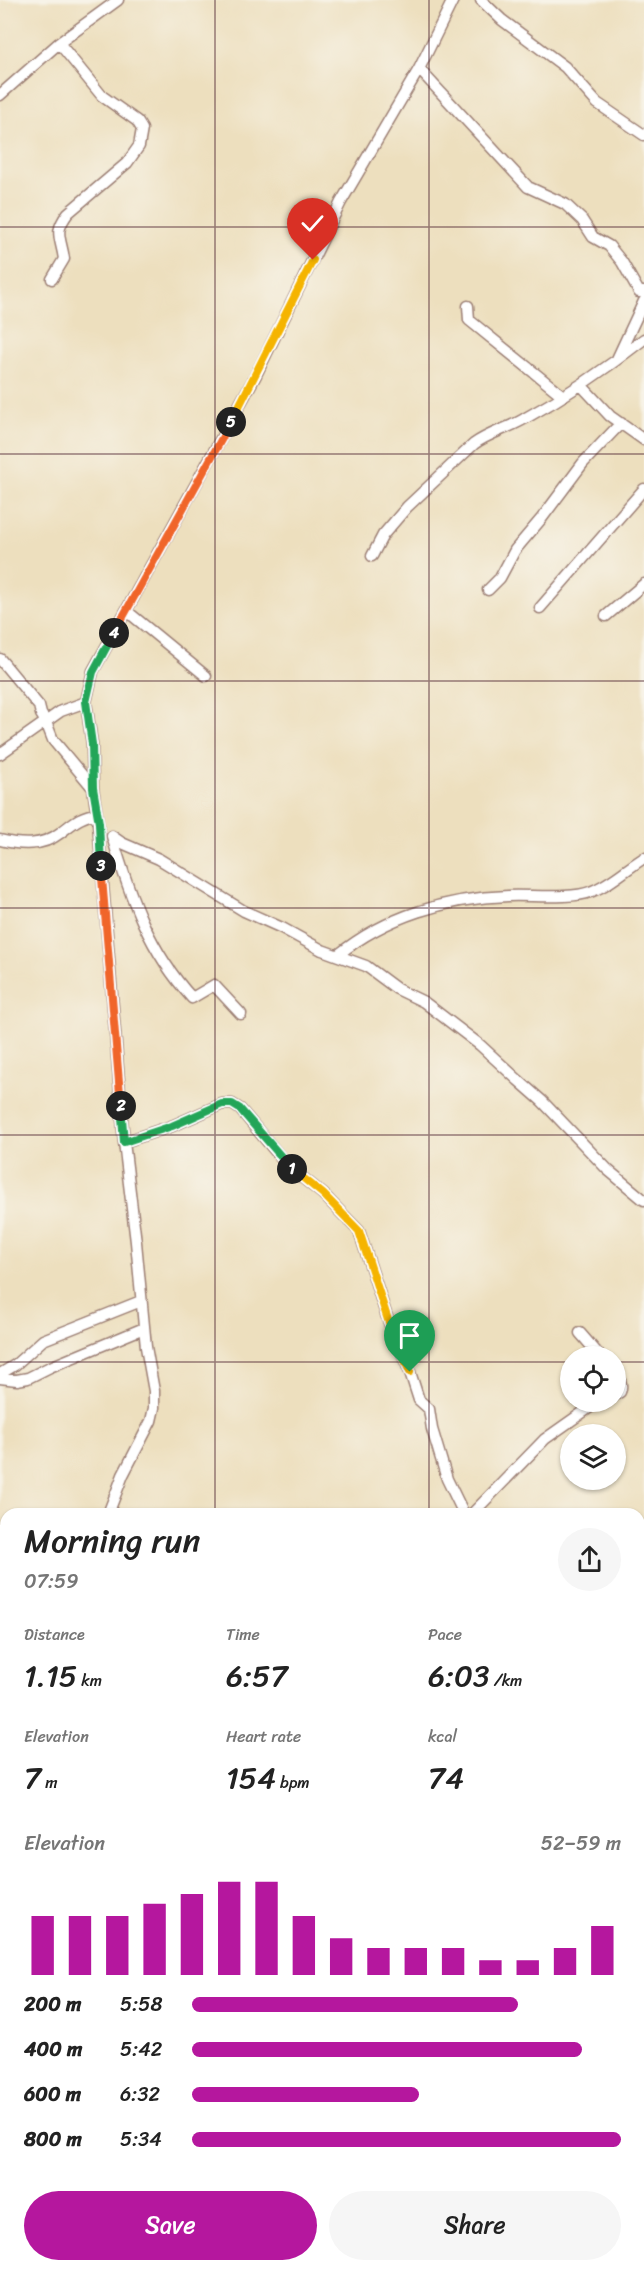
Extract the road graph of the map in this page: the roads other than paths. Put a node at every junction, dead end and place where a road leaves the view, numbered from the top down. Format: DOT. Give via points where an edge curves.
graph roads {
  1 [pos="118,0"];
  2 [pos="453,0"];
  3 [pos="481,0"];
  4 [pos="59,43"];
  5 [pos="419,69"];
  6 [pos="0,96"];
  7 [pos="644,135"];
  8 [pos="52,279"];
  9 [pos="644,292"];
  10 [pos="644,301"];
  11 [pos="468,306"];
  12 [pos="644,339"];
  13 [pos="617,360"];
  14 [pos="581,385"];
  15 [pos="563,396"];
  16 [pos="621,423"];
  17 [pos="644,440"];
  18 [pos="644,489"];
  19 [pos="372,556"];
  20 [pos="644,584"];
  21 [pos="488,590"];
  22 [pos="540,608"];
  23 [pos="128,612"];
  24 [pos="606,616"];
  25 [pos="0,659"];
  26 [pos="206,676"];
  27 [pos="86,702"];
  28 [pos="39,706"];
  29 [pos="61,711"];
  30 [pos="46,722"];
  31 [pos="0,754"];
  32 [pos="93,788"];
  33 [pos="98,818"];
  34 [pos="112,836"];
  35 [pos="0,840"];
  36 [pos="644,858"];
  37 [pos="338,955"];
  38 [pos="241,1014"];
  39 [pos="124,1142"];
  40 [pos="644,1200"];
  41 [pos="141,1301"];
  42 [pos="144,1328"];
  43 [pos="580,1333"];
  44 [pos="591,1346"];
  45 [pos="0,1374"];
  46 [pos="0,1378"];
  47 [pos="583,1412"];
  48 [pos="110,1508"];
  49 [pos="461,1508"];
  50 [pos="478,1508"];
  1 -- 4 [label="street"];
  2 -- 5 [label="street"];
  3 -- 7 [label="street" via="565,67 597,104"];
  4 -- 6 [label="street"];
  4 -- 8 [label="street" via="102,96 137,121 142,136 127,163 60,223 57,232 64,259"];
  5 -- 9 [label="street" via="528,187 565,204 593,237 609,246 639,292"];
  5 -- 23 [label="street" via="341,202 256,375"];
  10 -- 13 [label="street"];
  11 -- 15 [label="street" via="470,320"];
  12 -- 13 [label="street"];
  13 -- 14 [label="street"];
  14 -- 15 [label="street"];
  14 -- 16 [label="street"];
  15 -- 19 [label="street" via="474,444 407,507 383,535"];
  16 -- 17 [label="street"];
  16 -- 21 [label="street" via="583,463"];
  18 -- 22 [label="street"];
  20 -- 24 [label="street"];
  23 -- 26 [label="street"];
  23 -- 27 [label="street" via="93,672"];
  25 -- 28 [label="street"];
  27 -- 29 [label="street"];
  27 -- 32 [label="street"];
  28 -- 29 [label="street"];
  28 -- 30 [label="street"];
  29 -- 30 [label="street"];
  30 -- 31 [label="street"];
  30 -- 32 [label="street" via="53,740"];
  32 -- 33 [label="street"];
  33 -- 34 [label="street"];
  33 -- 35 [label="street" via="86,815 42,842 21,845"];
  33 -- 39 [label="street"];
  34 -- 37 [label="street" via="159,859 244,911"];
  34 -- 38 [label="street" via="142,924 179,983 192,998 213,985"];
  36 -- 37 [label="street" via="588,893 470,899 437,906 379,928"];
  37 -- 40 [label="street" via="366,966 397,989 438,1011 534,1094 608,1170"];
  39 -- 41 [label="street"];
  39 -- 49 [label="street" via="222,1104 232,1104 288,1166 348,1218 359,1231 419,1400 429,1409 447,1479"];
  41 -- 42 [label="street"];
  41 -- 45 [label="street" via="43,1340"];
  42 -- 46 [label="street" via="28,1378"];
  42 -- 48 [label="street" via="154,1408"];
  43 -- 44 [label="street"];
  47 -- 50 [label="street" via="545,1439"];
}
